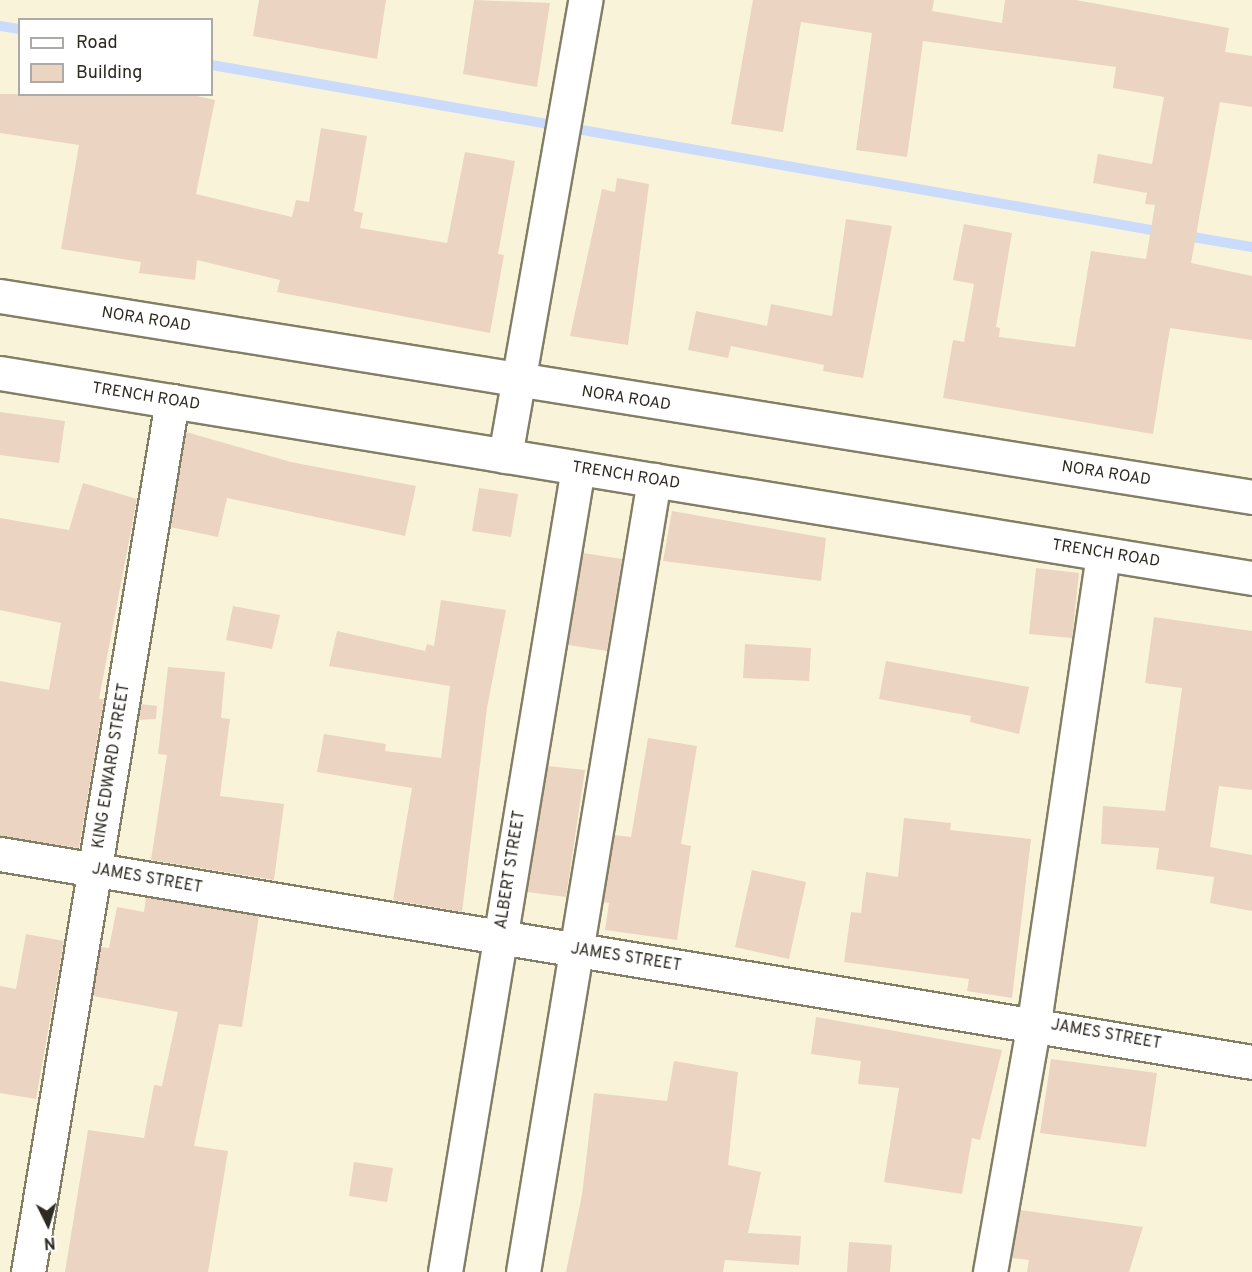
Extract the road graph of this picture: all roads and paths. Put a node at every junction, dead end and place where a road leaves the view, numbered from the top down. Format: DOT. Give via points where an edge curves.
graph roads {
  1 [pos="585,0"];
  2 [pos="0,296"];
  3 [pos="0,373"];
  4 [pos="519,382"];
  5 [pos="172,401"];
  6 [pos="505,456"];
  7 [pos="578,468"];
  8 [pos="654,480"];
  9 [pos="1252,497"];
  10 [pos="1104,554"];
  11 [pos="1252,579"];
  12 [pos="0,854"];
  13 [pos="95,870"];
  14 [pos="500,938"];
  15 [pos="574,950"];
  16 [pos="1034,1022"];
  17 [pos="1252,1062"];
  18 [pos="28,1272"];
  19 [pos="445,1272"];
  20 [pos="522,1272"];
  21 [pos="990,1272"];
  1 -- 4 [label="street"];
  2 -- 4 [label="street, NORA ROAD"];
  3 -- 5 [label="street, TRENCH ROAD"];
  4 -- 6 [label="street"];
  4 -- 9 [label="street, NORA ROAD"];
  5 -- 6 [label="street, TRENCH ROAD"];
  5 -- 13 [label="street, KING EDWARD STREET"];
  6 -- 7 [label="street, TRENCH ROAD"];
  7 -- 8 [label="street, TRENCH ROAD"];
  7 -- 14 [label="street, ALBERT STREET"];
  8 -- 10 [label="street, TRENCH ROAD"];
  8 -- 15 [label="street"];
  10 -- 11 [label="street, TRENCH ROAD"];
  10 -- 16 [label="street"];
  12 -- 13 [label="street, JAMES STREET"];
  13 -- 14 [label="street, JAMES STREET"];
  13 -- 18 [label="street, KING EDWARD STREET"];
  14 -- 15 [label="street, JAMES STREET"];
  14 -- 19 [label="street, ALBERT STREET"];
  15 -- 16 [label="street, JAMES STREET"];
  15 -- 20 [label="street"];
  16 -- 17 [label="street, JAMES STREET"];
  16 -- 21 [label="street"];
}
